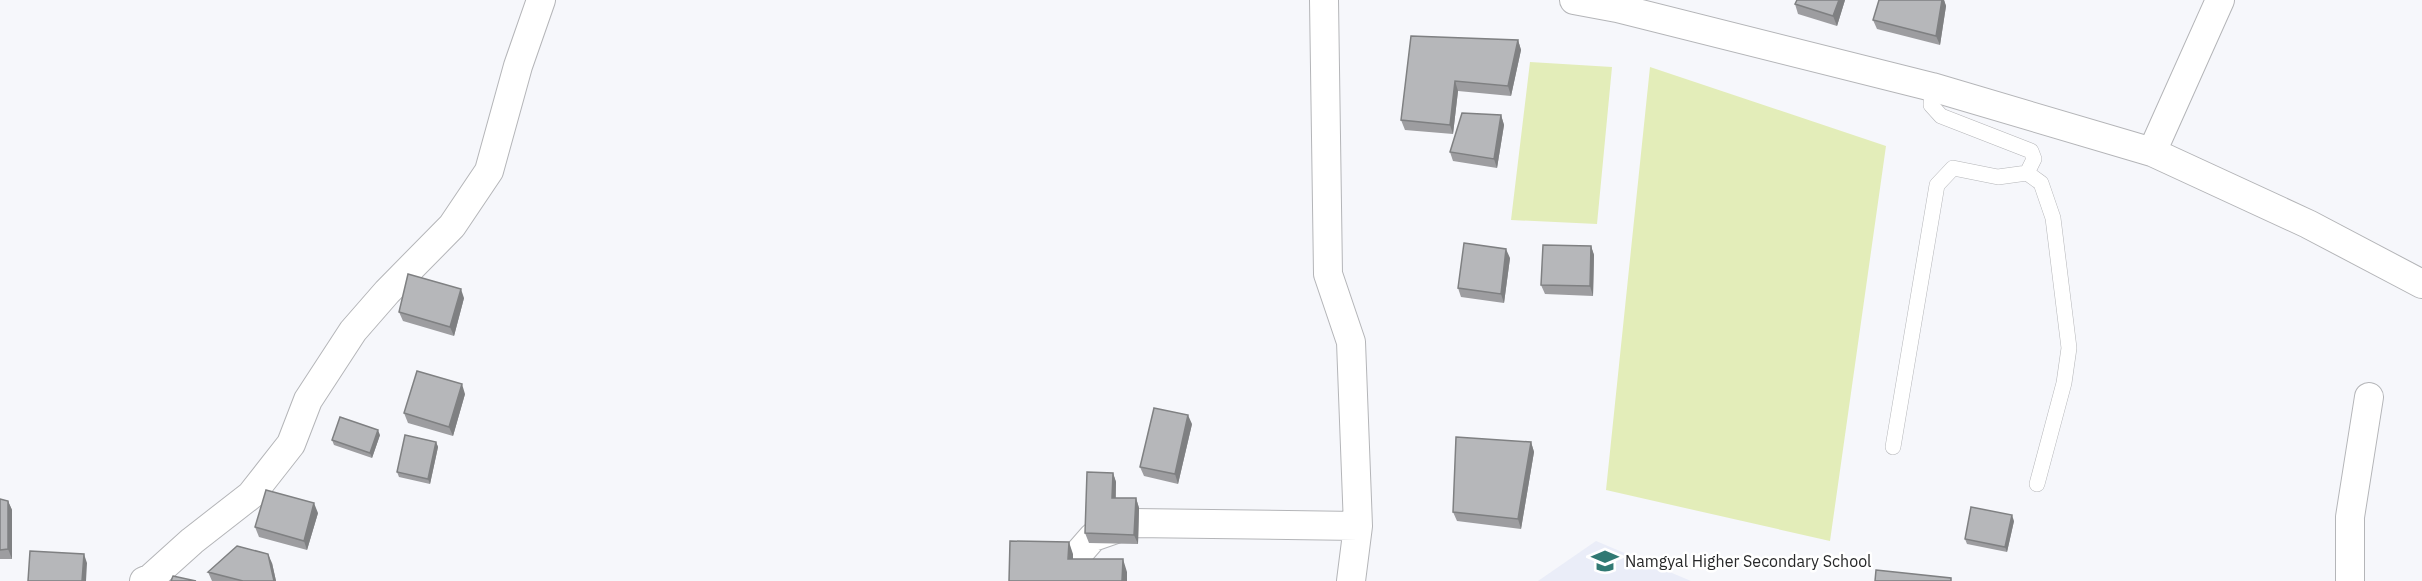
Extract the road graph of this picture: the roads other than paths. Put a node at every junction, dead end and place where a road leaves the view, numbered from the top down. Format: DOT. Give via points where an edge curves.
graph roads {
  1 [pos="541,0"];
  2 [pos="1324,0"];
  3 [pos="1574,0"];
  4 [pos="2220,0"];
  5 [pos="1932,87"];
  6 [pos="2152,152"];
  7 [pos="2027,173"];
  8 [pos="2422,284"];
  9 [pos="2369,397"];
  10 [pos="1893,447"];
  11 [pos="2037,484"];
  12 [pos="1358,526"];
  13 [pos="144,581"];
  14 [pos="1024,581"];
  15 [pos="1351,581"];
  16 [pos="2350,581"];
  1 -- 13 [label="street" via="489,171 452,226 353,331 308,400 291,444 251,495"];
  2 -- 12 [label="street" via="1328,274 1352,342"];
  3 -- 5 [label="street"];
  4 -- 6 [label="street"];
  5 -- 6 [label="street"];
  5 -- 7 [label="lane" via="1930,105 1941,116 2031,151 2034,159"];
  6 -- 8 [label="street" via="2308,224"];
  7 -- 10 [label="lane" via="1998,177 1953,168 1936,185"];
  7 -- 11 [label="lane" via="2041,183 2053,218 2069,348 2064,383"];
  9 -- 16 [label="street" via="2350,517"];
  12 -- 14 [label="street" via="1133,523 1093,537 1065,569 1036,572"];
  12 -- 15 [label="street"];
}
